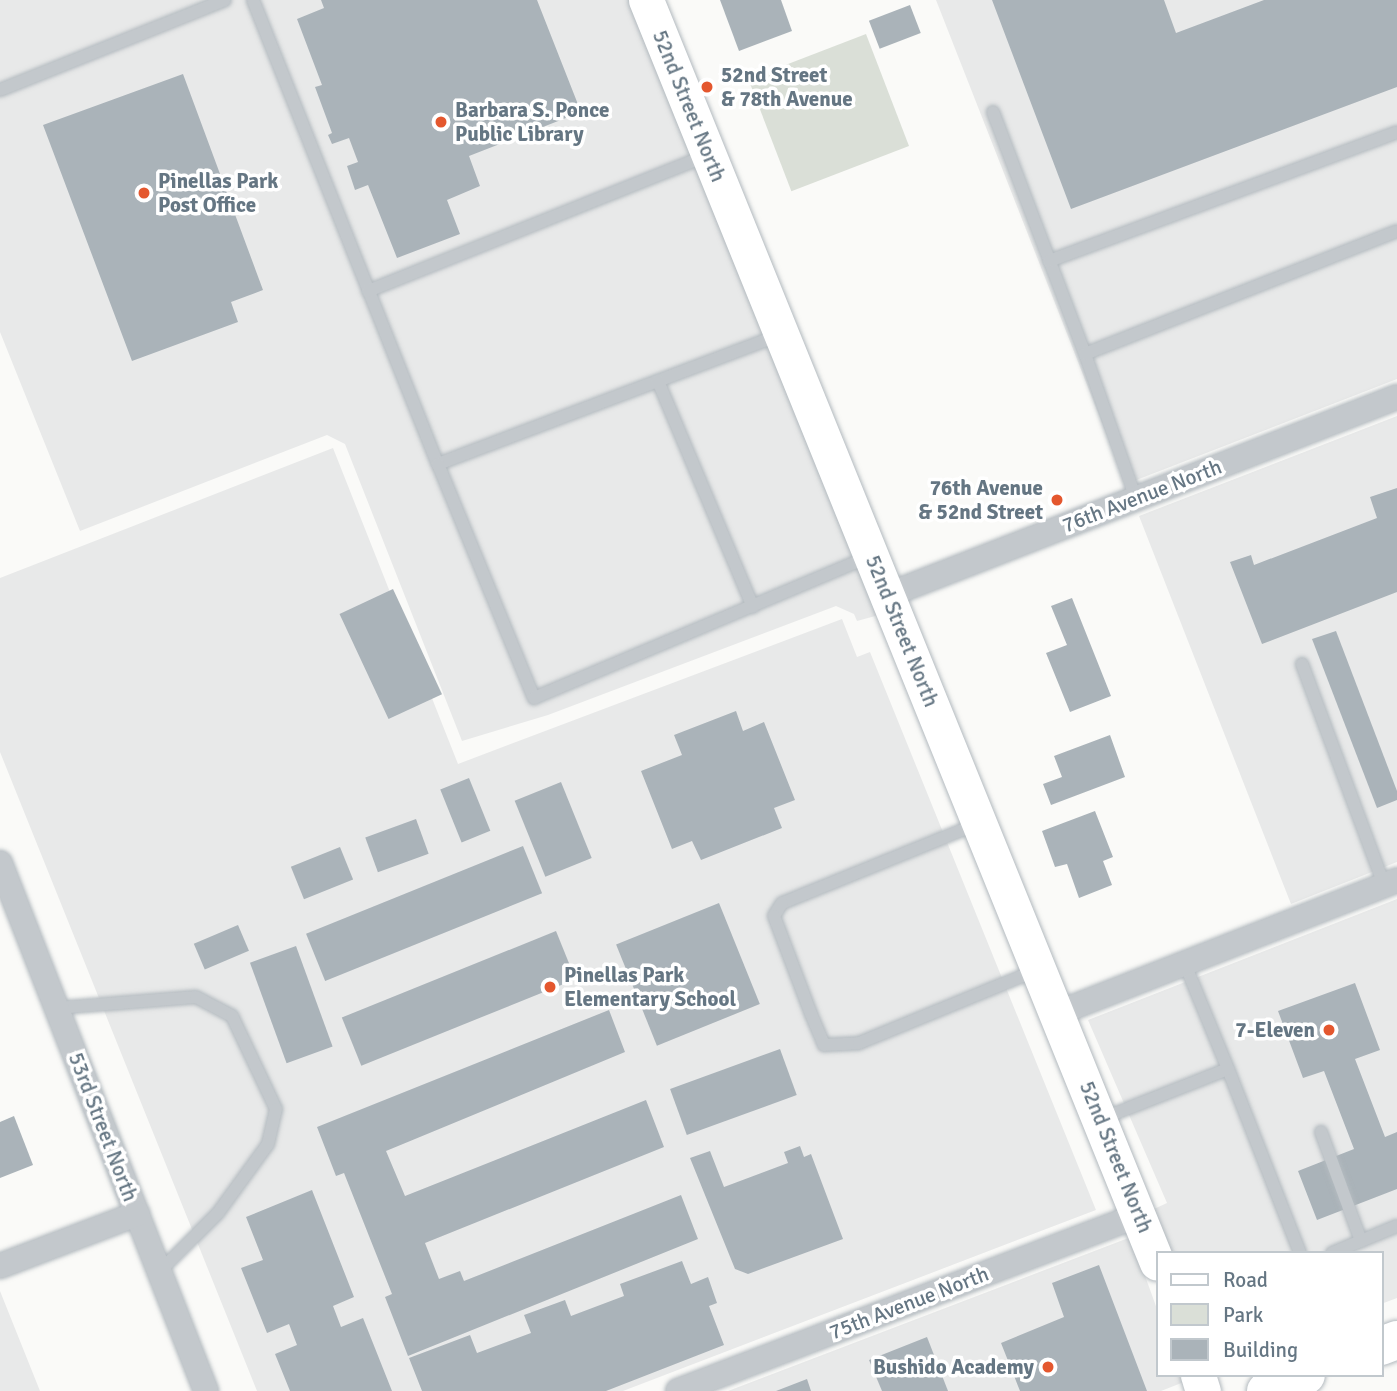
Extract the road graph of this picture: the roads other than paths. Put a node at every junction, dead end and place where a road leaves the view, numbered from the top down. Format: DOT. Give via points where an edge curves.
graph roads {
  1 [pos="225,0"];
  2 [pos="254,0"];
  3 [pos="646,0"];
  4 [pos="0,90"];
  5 [pos="993,112"];
  6 [pos="1397,132"];
  7 [pos="709,155"];
  8 [pos="1397,231"];
  9 [pos="1049,261"];
  10 [pos="368,291"];
  11 [pos="781,334"];
  12 [pos="1084,354"];
  13 [pos="658,381"];
  14 [pos="1397,397"];
  15 [pos="438,464"];
  16 [pos="1136,499"];
  17 [pos="872,555"];
  18 [pos="888,595"];
  19 [pos="753,607"];
  20 [pos="1302,664"];
  21 [pos="980,823"];
  22 [pos="0,863"];
  23 [pos="1391,883"];
  24 [pos="1185,964"];
  25 [pos="1040,969"];
  26 [pos="57,1007"];
  27 [pos="1058,1013"];
  28 [pos="1228,1069"];
  29 [pos="1101,1119"];
  30 [pos="1321,1132"];
  31 [pos="137,1213"];
  32 [pos="1140,1215"];
  33 [pos="1397,1226"];
  34 [pos="1361,1241"];
  35 [pos="1299,1251"];
  36 [pos="1337,1251"];
  37 [pos="1156,1260"];
  38 [pos="0,1266"];
  39 [pos="160,1271"];
  40 [pos="1302,1377"];
  41 [pos="206,1391"];
  42 [pos="678,1391"];
  43 [pos="1266,1391"];
  1 -- 4 [label="lane"];
  2 -- 10 [label="lane"];
  3 -- 7 [label="street, 52nd Street North"];
  5 -- 9 [label="lane"];
  6 -- 9 [label="lane"];
  7 -- 10 [label="lane"];
  7 -- 11 [label="street, 52nd Street North"];
  8 -- 12 [label="lane"];
  9 -- 12 [label="lane"];
  10 -- 15 [label="lane"];
  11 -- 13 [label="lane"];
  11 -- 17 [label="street, 52nd Street North"];
  12 -- 16 [label="lane"];
  13 -- 15 [label="lane"];
  13 -- 19 [label="lane"];
  14 -- 16 [label="street, 76th Avenue North"];
  15 -- 19 [label="lane" via="534,698"];
  16 -- 18 [label="street, 76th Avenue North"];
  17 -- 18 [label="street, 52nd Street North"];
  17 -- 19 [label="lane"];
  18 -- 21 [label="street, 52nd Street North"];
  20 -- 23 [label="lane"];
  21 -- 25 [label="street, 52nd Street North"];
  21 -- 25 [label="lane" via="782,903 774,916 824,1045 859,1043"];
  22 -- 26 [label="street, 53rd Street North"];
  23 -- 24 [label="street"];
  24 -- 27 [label="street"];
  24 -- 28 [label="lane"];
  25 -- 27 [label="street, 52nd Street North"];
  26 -- 31 [label="street, 53rd Street North"];
  26 -- 39 [label="lane" via="196,997 232,1016 276,1109 268,1144 218,1213"];
  27 -- 29 [label="street, 52nd Street North"];
  28 -- 29 [label="lane"];
  28 -- 35 [label="lane"];
  29 -- 32 [label="street, 52nd Street North"];
  30 -- 34 [label="lane"];
  31 -- 38 [label="street"];
  31 -- 39 [label="street, 53rd Street North"];
  32 -- 37 [label="street, 52nd Street North"];
  32 -- 42 [label="street, 75th Avenue North"];
  33 -- 34 [label="lane"];
  34 -- 36 [label="lane"];
  39 -- 41 [label="street, 53rd Street North"];
  40 -- 43 [label="main road"];
}
